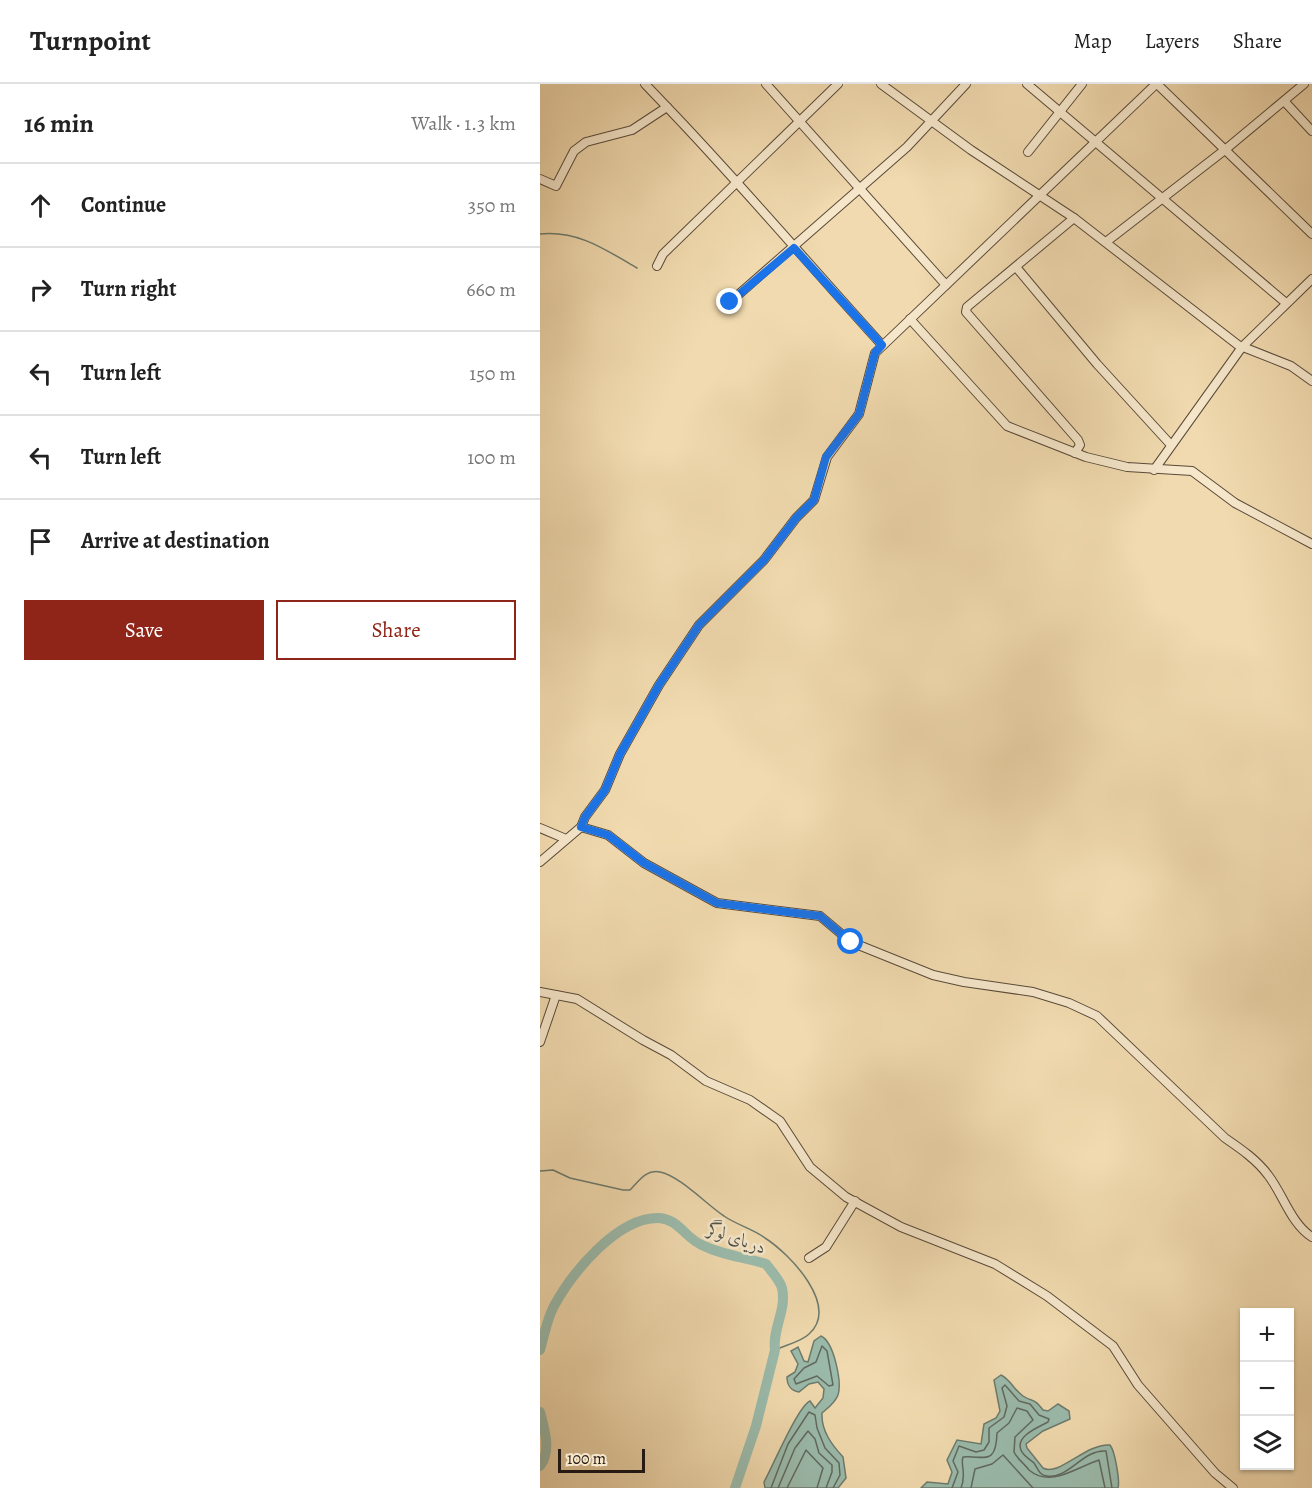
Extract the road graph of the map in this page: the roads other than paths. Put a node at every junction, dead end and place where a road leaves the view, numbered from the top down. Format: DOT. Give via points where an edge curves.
graph roads {
  1 [pos="645,84"];
  2 [pos="766,84"];
  3 [pos="838,84"];
  4 [pos="881,84"];
  5 [pos="966,84"];
  6 [pos="1027,84"];
  7 [pos="1082,84"];
  8 [pos="1157,84"];
  9 [pos="1304,84"];
  10 [pos="1285,102"];
  11 [pos="667,107"];
  12 [pos="1059,112"];
  13 [pos="801,121"];
  14 [pos="933,121"];
  15 [pos="1312,131"];
  16 [pos="1094,143"];
  17 [pos="1226,149"];
  18 [pos="1028,153"];
  19 [pos="540,179"];
  20 [pos="739,182"];
  21 [pos="859,189"];
  22 [pos="1041,195"];
  23 [pos="1163,197"];
  24 [pos="1074,218"];
  25 [pos="1312,234"];
  26 [pos="1106,242"];
  27 [pos="794,248"];
  28 [pos="657,266"];
  29 [pos="1016,267"];
  30 [pos="1312,279"];
  31 [pos="946,285"];
  32 [pos="730,302"];
  33 [pos="1287,303"];
  34 [pos="910,319"];
  35 [pos="882,345"];
  36 [pos="1242,347"];
  37 [pos="1312,381"];
  38 [pos="1171,445"];
  39 [pos="1075,453"];
  40 [pos="1154,470"];
  41 [pos="1312,544"];
  42 [pos="581,827"];
  43 [pos="540,828"];
  44 [pos="566,839"];
  45 [pos="540,862"];
  46 [pos="540,992"];
  47 [pos="556,995"];
  48 [pos="540,1042"];
  49 [pos="855,1201"];
  50 [pos="1312,1238"];
  51 [pos="810,1258"];
  52 [pos="1233,1488"];
  1 -- 11 [label="street"];
  2 -- 13 [label="street"];
  3 -- 13 [label="street"];
  4 -- 14 [label="street"];
  5 -- 14 [label="street"];
  6 -- 12 [label="street"];
  7 -- 12 [label="street"];
  8 -- 16 [label="street"];
  8 -- 17 [label="street"];
  9 -- 10 [label="street"];
  10 -- 15 [label="street"];
  10 -- 17 [label="street"];
  11 -- 19 [label="street" via="632,130 586,142 574,152 556,186"];
  11 -- 20 [label="street"];
  12 -- 16 [label="street"];
  12 -- 18 [label="street"];
  13 -- 20 [label="street"];
  13 -- 21 [label="street"];
  14 -- 21 [label="street"];
  14 -- 22 [label="street"];
  16 -- 22 [label="street"];
  16 -- 23 [label="street"];
  17 -- 23 [label="street"];
  17 -- 25 [label="street"];
  20 -- 27 [label="street"];
  20 -- 28 [label="street" via="663,254"];
  21 -- 27 [label="street"];
  21 -- 31 [label="street"];
  22 -- 24 [label="street"];
  22 -- 31 [label="street"];
  23 -- 26 [label="street"];
  23 -- 33 [label="street"];
  24 -- 26 [label="street"];
  24 -- 29 [label="street"];
  26 -- 36 [label="street"];
  27 -- 32 [label="street"];
  27 -- 35 [label="street"];
  29 -- 38 [label="street"];
  29 -- 39 [label="street" via="967,307 966,312 1078,440 1080,445"];
  30 -- 33 [label="street"];
  31 -- 34 [label="street"];
  33 -- 36 [label="street"];
  34 -- 35 [label="street"];
  34 -- 39 [label="street" via="1007,426"];
  35 -- 42 [label="street" via="875,353 859,414 826,457 814,500 764,560 693,634 659,685 620,754 605,790"];
  36 -- 37 [label="street" via="1291,366"];
  36 -- 38 [label="street"];
  38 -- 40 [label="street"];
  39 -- 40 [label="street"];
  40 -- 41 [label="street" via="1192,471 1235,503"];
  42 -- 44 [label="street"];
  42 -- 50 [label="street" via="608,835 644,863 717,903 820,916 851,942 933,975 1034,992 1097,1016 1225,1138 1247,1153 1269,1176 1285,1205"];
  43 -- 44 [label="street"];
  44 -- 45 [label="street"];
  46 -- 47 [label="street"];
  47 -- 48 [label="street"];
  47 -- 49 [label="street" via="577,999 671,1054 706,1081 750,1100 780,1122 814,1171"];
  49 -- 51 [label="street" via="826,1247"];
  49 -- 52 [label="street" via="901,1227 995,1264 1047,1296 1113,1346 1138,1385 1215,1473"];
}
